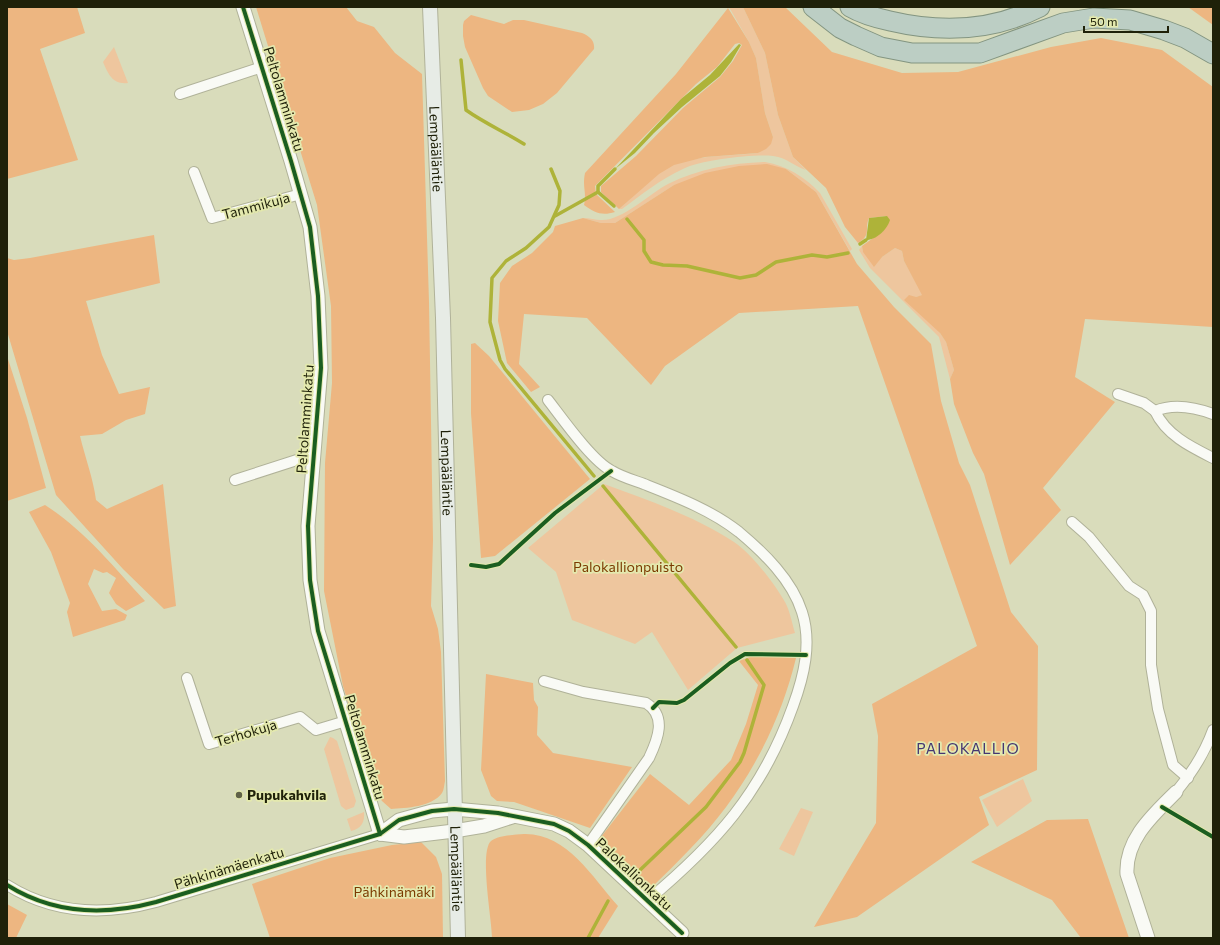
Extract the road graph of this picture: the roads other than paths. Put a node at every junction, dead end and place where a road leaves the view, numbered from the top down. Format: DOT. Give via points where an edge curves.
graph roads {
  1 [pos="243,7"];
  2 [pos="430,7"];
  3 [pos="813,7"];
  4 [pos="850,7"];
  5 [pos="1040,7"];
  6 [pos="866,11"];
  7 [pos="1213,54"];
  8 [pos="262,67"];
  9 [pos="180,94"];
  10 [pos="194,172"];
  11 [pos="301,194"];
  12 [pos="1118,394"];
  13 [pos="548,400"];
  14 [pos="1156,411"];
  15 [pos="1213,414"];
  16 [pos="1213,458"];
  17 [pos="314,460"];
  18 [pos="234,480"];
  19 [pos="1072,522"];
  20 [pos="188,678"];
  21 [pos="544,681"];
  22 [pos="346,721"];
  23 [pos="1213,730"];
  24 [pos="1188,778"];
  25 [pos="1176,792"];
  26 [pos="454,809"];
  27 [pos="512,816"];
  28 [pos="454,831"];
  29 [pos="380,834"];
  30 [pos="588,845"];
  31 [pos="7,885"];
  32 [pos="647,901"];
  33 [pos="682,933"];
  34 [pos="458,938"];
  35 [pos="1148,938"];
  1 -- 8 [label="street, Peltolamminkatu"];
  2 -- 26 [label="main road, Lempääläntie" via="443,318"];
  3 -- 7 [label="highway" via="840,28 856,36 881,47 912,53 980,53 1063,23 1094,18 1130,20 1164,30 1185,38"];
  4 -- 6 [label="highway"];
  5 -- 6 [label="highway" via="1021,17 993,25 952,29 916,27"];
  8 -- 9 [label="street"];
  8 -- 11 [label="street, Peltolamminkatu"];
  10 -- 11 [label="street, Tammikuja" via="212,218"];
  11 -- 17 [label="street, Peltolamminkatu" via="310,227 321,336"];
  12 -- 14 [label="street" via="1144,403"];
  13 -- 32 [label="street, Palokallionkatu" via="583,443 611,471 700,508 738,532 773,564 784,578 802,612 806,632 803,675 785,728 757,784 710,843 686,868"];
  14 -- 15 [label="street" via="1167,406 1179,406"];
  14 -- 16 [label="street" via="1172,435"];
  17 -- 18 [label="street" via="303,458"];
  17 -- 22 [label="street, Peltolamminkatu" via="308,526 310,580 318,631"];
  19 -- 24 [label="street" via="1089,537 1129,586 1143,595 1151,611 1151,665 1158,708 1173,765"];
  20 -- 22 [label="street, Terhokuja" via="209,744 300,717 316,730"];
  21 -- 30 [label="street" via="583,692 638,701 653,708 657,716 656,743 649,758"];
  22 -- 29 [label="street, Peltolamminkatu"];
  23 -- 24 [label="street"];
  24 -- 25 [label="street"];
  25 -- 35 [label="street" via="1138,833 1127,862 1127,874"];
  26 -- 27 [label="street, Palokallionkatu"];
  26 -- 28 [label="main road, Lempääläntie"];
  26 -- 29 [label="street, Pähkinämäenkatu" via="432,811 399,820"];
  27 -- 28 [label="street, Palokallionkatu" via="484,826"];
  27 -- 30 [label="street, Palokallionkatu" via="554,824"];
  28 -- 29 [label="street, Pähkinämäenkatu" via="404,837"];
  28 -- 34 [label="main road, Lempääläntie"];
  29 -- 31 [label="street, Pähkinämäenkatu" via="126,909 64,909 31,898"];
  30 -- 32 [label="street, Palokallionkatu"];
  32 -- 33 [label="street, Palokallionkatu"];
}
